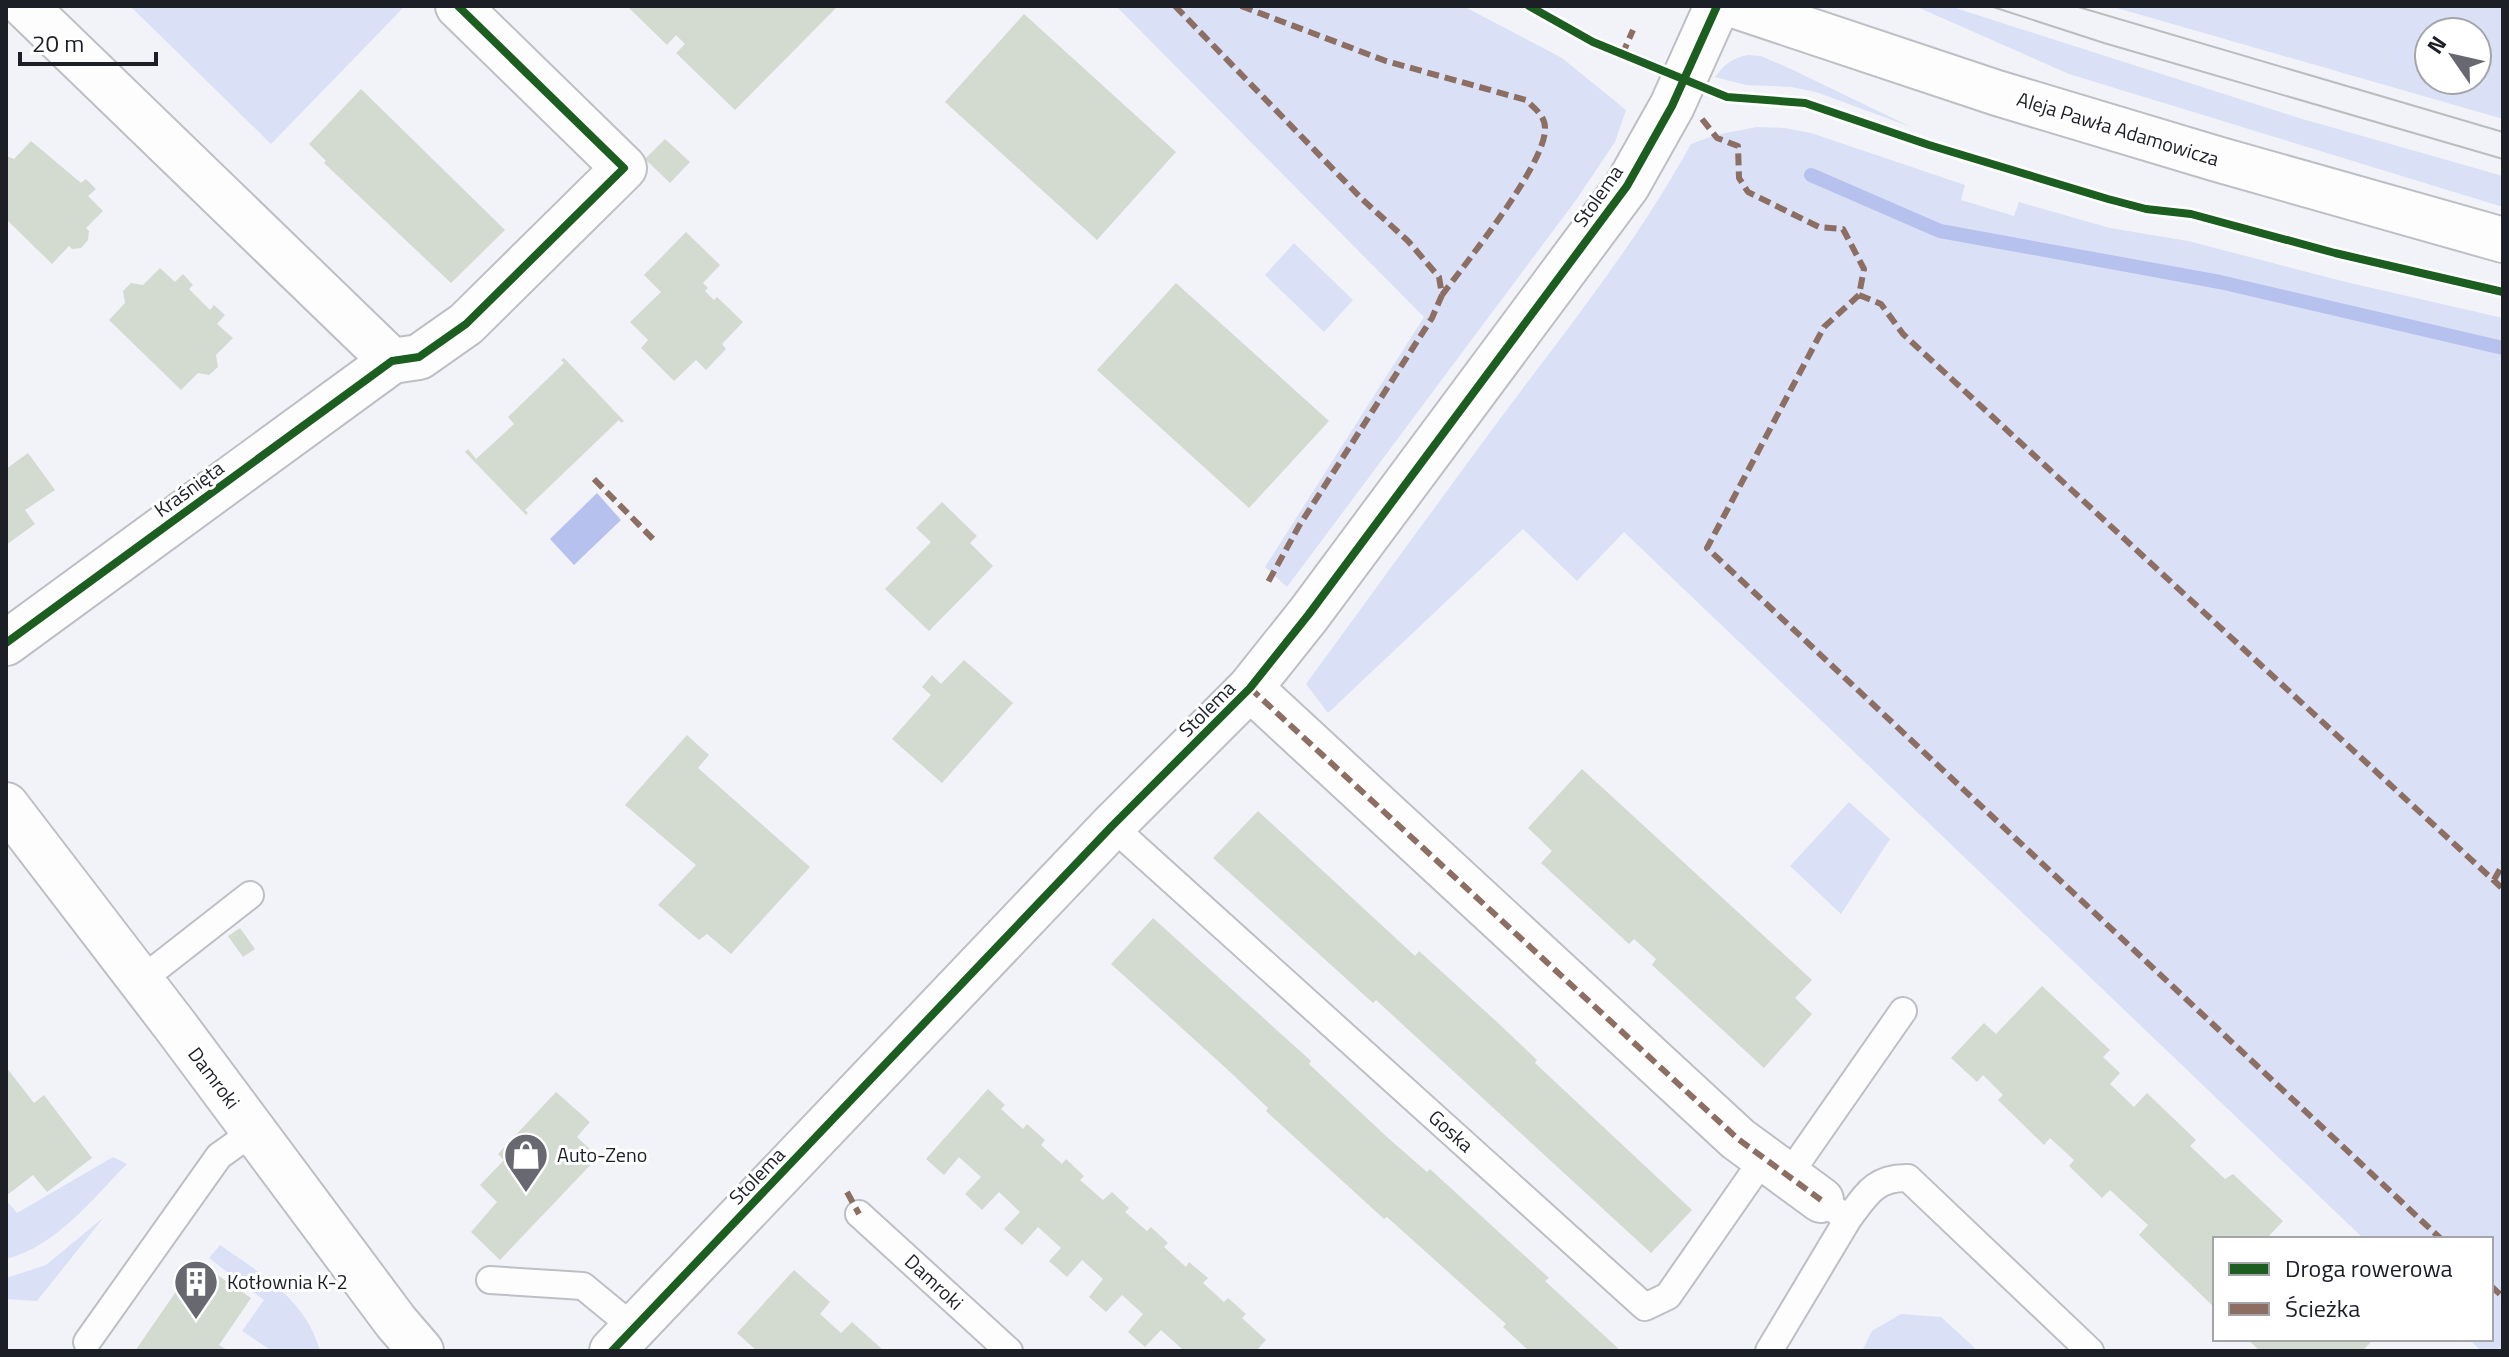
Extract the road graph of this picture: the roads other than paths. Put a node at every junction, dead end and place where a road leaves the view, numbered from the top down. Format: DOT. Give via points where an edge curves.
graph roads {
  1 [pos="25,6"];
  2 [pos="458,6"];
  3 [pos="1717,6"];
  4 [pos="1736,6"];
  5 [pos="2503,240"];
  6 [pos="392,361"];
  7 [pos="6,643"];
  8 [pos="1250,688"];
  9 [pos="6,805"];
  10 [pos="1112,826"];
  11 [pos="250,895"];
  12 [pos="140,981"];
  13 [pos="1903,1011"];
  14 [pos="254,1131"];
  15 [pos="1805,1188"];
  16 [pos="859,1214"];
  17 [pos="490,1280"];
  18 [pos="623,1340"];
  19 [pos="87,1342"];
  20 [pos="421,1351"];
  21 [pos="1009,1351"];
  22 [pos="1769,1351"];
  23 [pos="2090,1351"];
  1 -- 6 [label="street"];
  2 -- 6 [label="street, Kraśnięta" via="624,168 466,324 419,357"];
  3 -- 8 [label="street, Stolema" via="1672,106 1627,186"];
  4 -- 5 [label="street, Aleja Pawła Adamowicza" via="1997,93"];
  6 -- 7 [label="street, Kraśnięta"];
  8 -- 10 [label="street, Stolema"];
  8 -- 15 [label="street" via="1714,1118"];
  9 -- 12 [label="street, Damroki"];
  10 -- 15 [label="lane, Goska" via="1645,1307 1668,1296"];
  10 -- 18 [label="street, Stolema"];
  11 -- 12 [label="lane"];
  12 -- 14 [label="street, Damroki"];
  13 -- 15 [label="lane"];
  14 -- 19 [label="lane" via="219,1156"];
  14 -- 20 [label="street, Damroki"];
  15 -- 22 [label="lane, Goska"];
  15 -- 23 [label="lane, Goska" via="1870,1188 1892,1177 1908,1178"];
  16 -- 21 [label="lane, Damroki"];
  17 -- 18 [label="lane" via="583,1286"];
}
